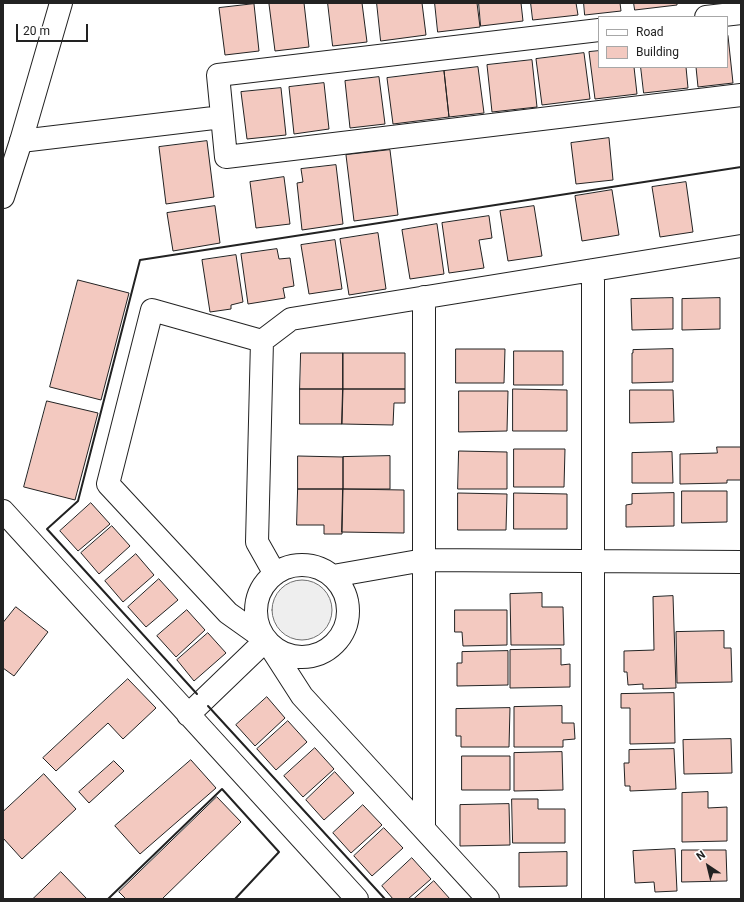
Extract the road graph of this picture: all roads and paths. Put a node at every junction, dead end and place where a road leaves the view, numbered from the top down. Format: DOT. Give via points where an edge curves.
graph roads {
  1 [pos="61,3"];
  2 [pos="741,13"];
  3 [pos="715,16"];
  4 [pos="598,30"];
  5 [pos="741,95"];
  6 [pos="222,117"];
  7 [pos="20,141"];
  8 [pos="3,197"];
  9 [pos="741,246"];
  10 [pos="592,270"];
  11 [pos="424,297"];
  12 [pos="262,341"];
  13 [pos="3,511"];
  14 [pos="424,560"];
  15 [pos="593,561"];
  16 [pos="741,562"];
  17 [pos="275,574"];
  18 [pos="332,576"];
  19 [pos="266,640"];
  20 [pos="188,715"];
  21 [pos="424,829"];
  22 [pos="357,899"];
  23 [pos="488,899"];
  24 [pos="593,899"];
  1 -- 7 [label="street"];
  2 -- 3 [label="street"];
  4 -- 6 [label="street" via="218,75"];
  5 -- 6 [label="street" via="226,158"];
  6 -- 7 [label="street"];
  7 -- 8 [label="street"];
  9 -- 10 [label="street"];
  10 -- 11 [label="street"];
  10 -- 15 [label="street"];
  11 -- 12 [label="street" via="291,319"];
  11 -- 14 [label="street"];
  12 -- 17 [label="street" via="258,542"];
  12 -- 19 [label="street" via="152,310 108,484 228,613"];
  13 -- 20 [label="street"];
  14 -- 15 [label="street"];
  14 -- 18 [label="street"];
  14 -- 21 [label="street"];
  15 -- 16 [label="street"];
  15 -- 24 [label="street"];
  17 -- 18 [label="street" via="289,567 304,565 319,568"];
  17 -- 19 [label="street" via="263,588 257,605 258,624"];
  18 -- 19 [label="street" via="342,588 347,602 348,617 343,632 334,644 322,652 307,657 292,656 278,650"];
  19 -- 20 [label="street"];
  19 -- 21 [label="street" via="302,696"];
  20 -- 22 [label="street"];
  21 -- 23 [label="street"];
}
